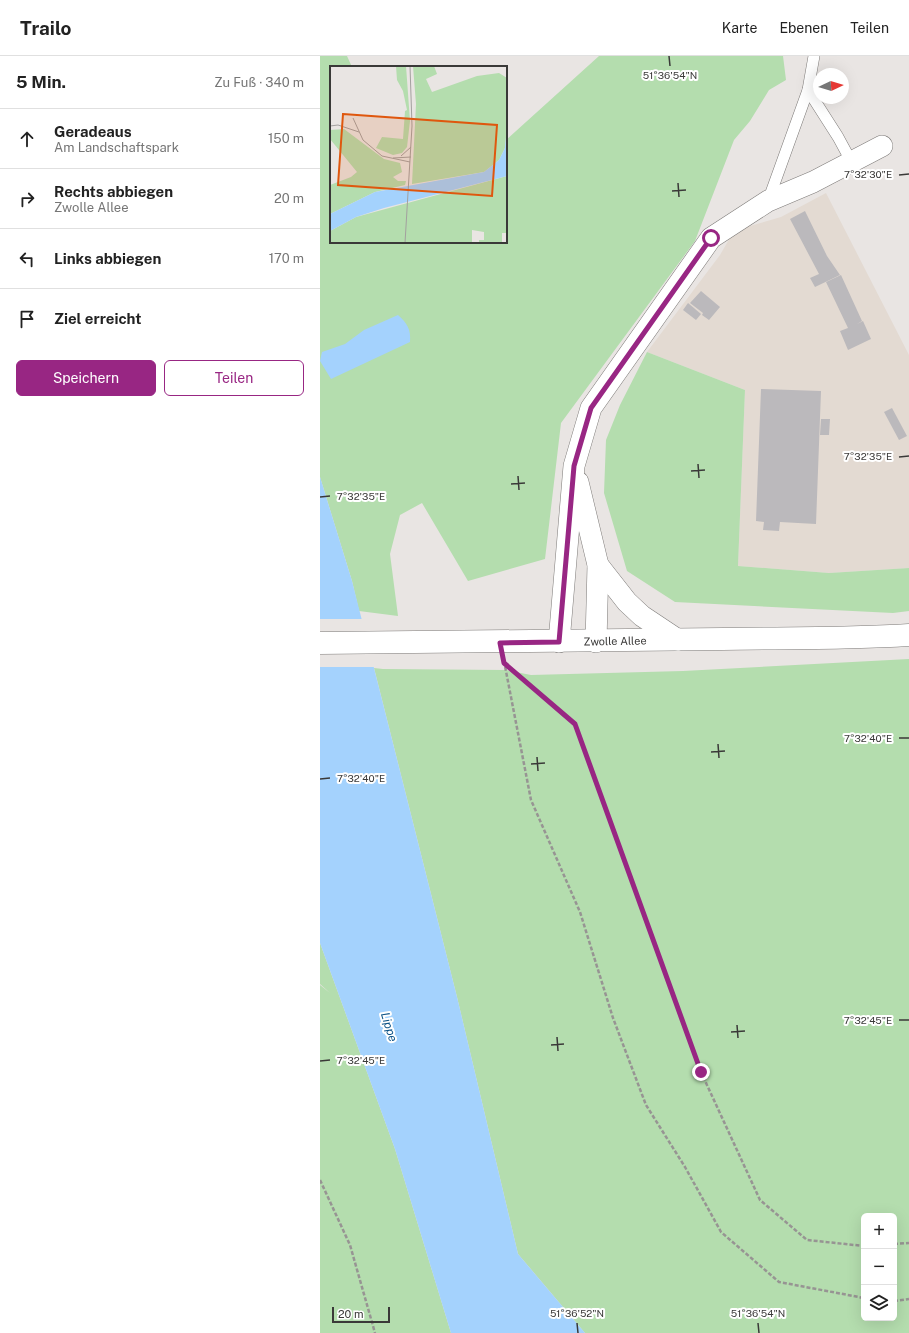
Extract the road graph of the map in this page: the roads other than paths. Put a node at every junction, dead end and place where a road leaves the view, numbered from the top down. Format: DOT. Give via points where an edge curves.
graph roads {
  1 [pos="814,56"];
  2 [pos="808,90"];
  3 [pos="882,146"];
  4 [pos="851,161"];
  5 [pos="768,201"];
  6 [pos="574,466"];
  7 [pos="598,566"];
  8 [pos="909,635"];
  9 [pos="678,640"];
  10 [pos="320,642"];
  11 [pos="559,642"];
  12 [pos="596,642"];
  1 -- 2 [label="lane"];
  2 -- 4 [label="lane"];
  2 -- 5 [label="lane"];
  3 -- 4 [label="street"];
  4 -- 5 [label="street" via="813,182"];
  5 -- 6 [label="street" via="711,238 591,408"];
  6 -- 7 [label="street"];
  6 -- 11 [label="street"];
  7 -- 9 [label="street" via="627,602 642,616"];
  7 -- 12 [label="street"];
  8 -- 9 [label="street, Zwolle Allee"];
  9 -- 12 [label="street, Zwolle Allee"];
  10 -- 11 [label="street, Zwolle Allee" via="449,642 502,653"];
  11 -- 12 [label="street, Zwolle Allee"];
}
